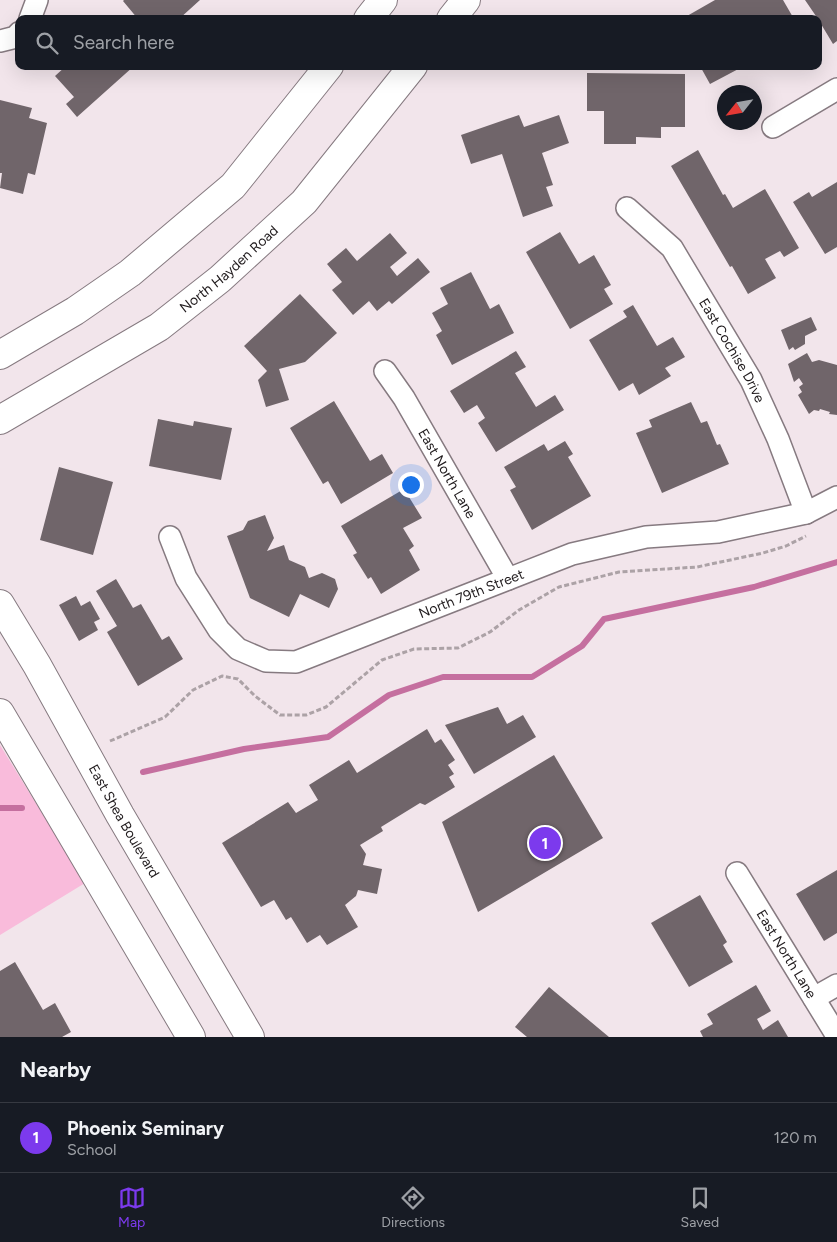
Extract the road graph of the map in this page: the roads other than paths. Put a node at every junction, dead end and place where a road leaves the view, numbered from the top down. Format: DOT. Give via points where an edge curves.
graph roads {
  1 [pos="37,0"];
  2 [pos="383,0"];
  3 [pos="466,0"];
  4 [pos="31,15"];
  5 [pos="371,15"];
  6 [pos="454,15"];
  7 [pos="15,37"];
  8 [pos="0,42"];
  9 [pos="326,70"];
  10 [pos="409,70"];
  11 [pos="837,88"];
  12 [pos="774,127"];
  13 [pos="627,208"];
  14 [pos="0,355"];
  15 [pos="385,370"];
  16 [pos="0,420"];
  17 [pos="837,497"];
  18 [pos="809,523"];
  19 [pos="170,538"];
  20 [pos="508,579"];
  21 [pos="0,604"];
  22 [pos="0,713"];
  23 [pos="737,873"];
  24 [pos="837,984"];
  25 [pos="814,998"];
  26 [pos="837,1036"];
  27 [pos="191,1037"];
  28 [pos="250,1037"];
  1 -- 4 [label="street"];
  2 -- 5 [label="main road"];
  3 -- 6 [label="main road"];
  7 -- 8 [label="street"];
  9 -- 14 [label="main road" via="233,186 130,273 75,311"];
  10 -- 16 [label="main road, North Hayden Road" via="304,202 220,279 159,327"];
  11 -- 12 [label="street"];
  13 -- 18 [label="street, East Cochise Drive" via="672,248 751,380 778,439"];
  15 -- 20 [label="street, East North Lane"];
  17 -- 18 [label="street, North 79th Street"];
  18 -- 20 [label="street, North 79th Street" via="646,537 572,554"];
  19 -- 20 [label="street, North 79th Street" via="186,578 219,630 238,649 266,660 296,662"];
  21 -- 28 [label="main road, East Shea Boulevard"];
  22 -- 27 [label="main road"];
  23 -- 25 [label="street, East North Lane"];
  24 -- 25 [label="street"];
  25 -- 26 [label="street, East North Lane"];
}
